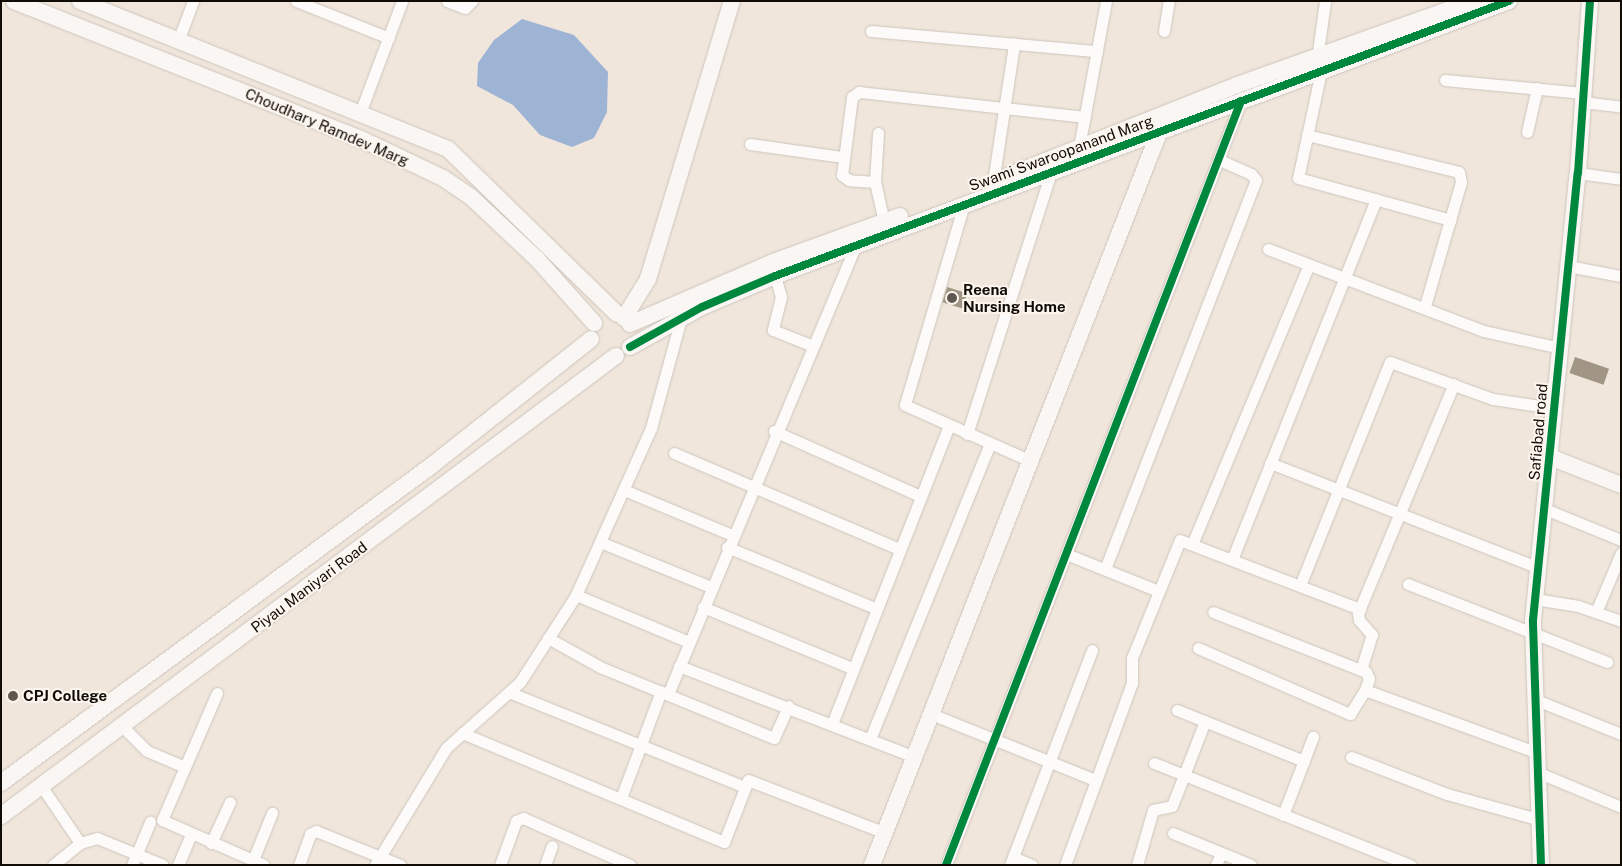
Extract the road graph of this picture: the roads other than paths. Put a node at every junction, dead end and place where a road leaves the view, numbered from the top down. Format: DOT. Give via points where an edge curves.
graph roads {
  1 [pos="14,1"];
  2 [pos="80,1"];
  3 [pos="193,1"];
  4 [pos="296,1"];
  5 [pos="402,1"];
  6 [pos="447,1"];
  7 [pos="472,1"];
  8 [pos="732,1"];
  9 [pos="1106,1"];
  10 [pos="1169,1"];
  11 [pos="1325,1"];
  12 [pos="1473,1"];
  13 [pos="1509,1"];
  14 [pos="1590,1"];
  15 [pos="1164,31"];
  16 [pos="871,32"];
  17 [pos="389,38"];
  18 [pos="178,41"];
  19 [pos="1014,44"];
  20 [pos="1097,51"];
  21 [pos="1319,65"];
  22 [pos="1445,80"];
  23 [pos="1537,88"];
  24 [pos="1583,98"];
  25 [pos="1241,101"];
  26 [pos="1003,107"];
  27 [pos="1621,108"];
  28 [pos="360,113"];
  29 [pos="1085,117"];
  30 [pos="1162,124"];
  31 [pos="1527,132"];
  32 [pos="878,133"];
  33 [pos="1308,135"];
  34 [pos="750,144"];
  35 [pos="1079,147"];
  36 [pos="844,157"];
  37 [pos="1218,160"];
  38 [pos="1051,172"];
  39 [pos="1578,173"];
  40 [pos="1621,180"];
  41 [pos="875,182"];
  42 [pos="994,182"];
  43 [pos="1376,200"];
  44 [pos="964,204"];
  45 [pos="1450,220"];
  46 [pos="884,222"];
  47 [pos="856,245"];
  48 [pos="1268,249"];
  49 [pos="1309,265"];
  50 [pos="1568,266"];
  51 [pos="775,276"];
  52 [pos="1621,276"];
  53 [pos="1347,278"];
  54 [pos="1425,306"];
  55 [pos="681,318"];
  56 [pos="624,319"];
  57 [pos="593,331"];
  58 [pos="813,346"];
  59 [pos="1560,348"];
  60 [pos="623,352"];
  61 [pos="1454,384"];
  62 [pos="1553,408"];
  63 [pos="949,426"];
  64 [pos="774,431"];
  65 [pos="967,434"];
  66 [pos="990,443"];
  67 [pos="674,452"];
  68 [pos="1550,457"];
  69 [pos="1031,461"];
  70 [pos="1270,463"];
  71 [pos="1621,485"];
  72 [pos="751,486"];
  73 [pos="1339,489"];
  74 [pos="624,490"];
  75 [pos="920,496"];
  76 [pos="1545,509"];
  77 [pos="1400,513"];
  78 [pos="732,535"];
  79 [pos="1621,540"];
  80 [pos="600,542"];
  81 [pos="1193,542"];
  82 [pos="727,547"];
  83 [pos="899,549"];
  84 [pos="1621,553"];
  85 [pos="1066,554"];
  86 [pos="1233,557"];
  87 [pos="1537,567"];
  88 [pos="1105,569"];
  89 [pos="1301,583"];
  90 [pos="1408,584"];
  91 [pos="711,587"];
  92 [pos="1158,591"];
  93 [pos="576,595"];
  94 [pos="1535,599"];
  95 [pos="703,607"];
  96 [pos="875,608"];
  97 [pos="1360,608"];
  98 [pos="1214,612"];
  99 [pos="1596,612"];
  100 [pos="1621,621"];
  101 [pos="1533,634"];
  102 [pos="548,638"];
  103 [pos="689,642"];
  104 [pos="1198,648"];
  105 [pos="1092,650"];
  106 [pos="1607,662"];
  107 [pos="679,666"];
  108 [pos="852,668"];
  109 [pos="1361,670"];
  110 [pos="1365,690"];
  111 [pos="511,692"];
  112 [pos="664,692"];
  113 [pos="217,693"];
  114 [pos="1536,700"];
  115 [pos="788,706"];
  116 [pos="1177,710"];
  117 [pos="97,713"];
  118 [pos="931,714"];
  119 [pos="1205,721"];
  120 [pos="832,724"];
  121 [pos="117,730"];
  122 [pos="462,733"];
  123 [pos="1621,734"];
  124 [pos="1313,737"];
  125 [pos="870,739"];
  126 [pos="995,740"];
  127 [pos="640,744"];
  128 [pos="1535,752"];
  129 [pos="914,757"];
  130 [pos="1351,757"];
  131 [pos="1304,761"];
  132 [pos="1051,762"];
  133 [pos="1154,763"];
  134 [pos="184,767"];
  135 [pos="1537,772"];
  136 [pos="1185,776"];
  137 [pos="1095,780"];
  138 [pos="1,783"];
  139 [pos="42,787"];
  140 [pos="745,787"];
  141 [pos="621,798"];
  142 [pos="230,802"];
  143 [pos="1621,807"];
  144 [pos="272,813"];
  145 [pos="1283,815"];
  146 [pos="1,816"];
  147 [pos="1537,819"];
  148 [pos="150,822"];
  149 [pos="885,833"];
  150 [pos="1173,833"];
  151 [pos="191,835"];
  152 [pos="80,843"];
  153 [pos="211,843"];
  154 [pos="552,846"];
  155 [pos="1221,852"];
  156 [pos="134,859"];
  157 [pos="377,860"];
  158 [pos="247,861"];
  159 [pos="1012,861"];
  160 [pos="53,865"];
  161 [pos="163,865"];
  162 [pos="178,865"];
  163 [pos="264,865"];
  164 [pos="299,865"];
  165 [pos="400,865"];
  166 [pos="500,865"];
  167 [pos="545,865"];
  168 [pos="630,865"];
  169 [pos="872,865"];
  170 [pos="946,865"];
  171 [pos="1032,865"];
  172 [pos="1065,865"];
  173 [pos="1137,865"];
  174 [pos="1216,865"];
  175 [pos="1251,865"];
  176 [pos="1410,865"];
  177 [pos="1541,865"];
  1 -- 57 [label="street, Choudhary Ramdev Marg" via="359,138 443,178 471,197 537,259"];
  2 -- 18 [label="street"];
  3 -- 18 [label="street"];
  4 -- 17 [label="street"];
  5 -- 17 [label="street"];
  6 -- 7 [label="street" via="465,8"];
  8 -- 56 [label="street" via="648,279"];
  9 -- 20 [label="street"];
  10 -- 15 [label="street"];
  11 -- 21 [label="street"];
  12 -- 21 [label="street, Swami Swaroopanand Marg"];
  13 -- 21 [label="street, Swami Swaroopanand Marg"];
  14 -- 24 [label="street, Safiabad road"];
  16 -- 19 [label="street"];
  17 -- 28 [label="street"];
  18 -- 28 [label="street"];
  19 -- 20 [label="street"];
  19 -- 26 [label="street"];
  20 -- 29 [label="street"];
  21 -- 25 [label="street, Swami Swaroopanand Marg"];
  21 -- 30 [label="street, Swami Swaroopanand Marg" via="1236,85"];
  21 -- 33 [label="street"];
  22 -- 23 [label="street"];
  23 -- 24 [label="street"];
  23 -- 31 [label="street"];
  24 -- 27 [label="street"];
  24 -- 39 [label="street, Safiabad road"];
  25 -- 30 [label="street, Swami Swaroopanand Marg"];
  25 -- 37 [label="street"];
  26 -- 29 [label="street"];
  26 -- 36 [label="street" via="860,92 852,97"];
  26 -- 42 [label="street"];
  28 -- 56 [label="street" via="448,150"];
  29 -- 35 [label="street"];
  30 -- 35 [label="street, Swami Swaroopanand Marg"];
  30 -- 38 [label="street, Swami Swaroopanand Marg"];
  30 -- 69 [label="street"];
  32 -- 41 [label="street"];
  33 -- 43 [label="street" via="1298,178"];
  33 -- 45 [label="street" via="1453,168 1462,176"];
  34 -- 36 [label="street"];
  35 -- 42 [label="street, Swami Swaroopanand Marg"];
  36 -- 41 [label="street" via="845,178"];
  37 -- 85 [label="street"];
  37 -- 88 [label="street" via="1252,174 1256,180"];
  38 -- 44 [label="street, Swami Swaroopanand Marg"];
  38 -- 65 [label="street"];
  39 -- 40 [label="street"];
  39 -- 50 [label="street, Safiabad road"];
  41 -- 46 [label="street"];
  42 -- 46 [label="street, Swami Swaroopanand Marg"];
  43 -- 45 [label="street"];
  43 -- 53 [label="street"];
  44 -- 47 [label="street, Swami Swaroopanand Marg"];
  44 -- 63 [label="street" via="904,400 910,410"];
  45 -- 54 [label="street"];
  46 -- 56 [label="street, Swami Swaroopanand Marg"];
  47 -- 51 [label="street, Swami Swaroopanand Marg"];
  47 -- 58 [label="street"];
  48 -- 49 [label="street"];
  49 -- 53 [label="street"];
  49 -- 81 [label="street"];
  50 -- 52 [label="street"];
  50 -- 59 [label="street, Safiabad road"];
  51 -- 55 [label="street, Swami Swaroopanand Marg"];
  51 -- 58 [label="street" via="781,301 773,330"];
  53 -- 54 [label="street"];
  53 -- 70 [label="street"];
  54 -- 59 [label="street" via="1500,336"];
  55 -- 60 [label="street, Swami Swaroopanand Marg"];
  55 -- 74 [label="street" via="656,417"];
  56 -- 57 [label="street, Piyau Maniyari Road"];
  56 -- 60 [label="street"];
  57 -- 60 [label="street, Choudhary Ramdev Marg" via="600,353"];
  57 -- 117 [label="street, Piyau Maniyari Road" via="431,466"];
  58 -- 64 [label="street"];
  59 -- 62 [label="street, Safiabad road"];
  60 -- 121 [label="street, Piyau Maniyari Road"];
  61 -- 62 [label="street" via="1511,403"];
  61 -- 73 [label="street" via="1390,362"];
  61 -- 77 [label="street"];
  62 -- 68 [label="street, Safiabad road"];
  63 -- 65 [label="street"];
  63 -- 75 [label="street"];
  64 -- 72 [label="street"];
  64 -- 75 [label="street"];
  65 -- 66 [label="street"];
  66 -- 69 [label="street"];
  66 -- 125 [label="street"];
  67 -- 72 [label="street"];
  68 -- 71 [label="street"];
  68 -- 76 [label="street, Safiabad road"];
  69 -- 118 [label="street"];
  70 -- 73 [label="street"];
  70 -- 86 [label="street"];
  72 -- 78 [label="street"];
  72 -- 83 [label="street"];
  73 -- 77 [label="street"];
  73 -- 89 [label="street"];
  74 -- 78 [label="street"];
  74 -- 80 [label="street"];
  75 -- 83 [label="street"];
  76 -- 79 [label="street"];
  76 -- 87 [label="street, Safiabad road"];
  77 -- 87 [label="street"];
  77 -- 97 [label="street"];
  78 -- 82 [label="street"];
  80 -- 91 [label="street"];
  80 -- 93 [label="street"];
  81 -- 86 [label="street"];
  81 -- 92 [label="street" via="1180,540"];
  82 -- 91 [label="street"];
  82 -- 96 [label="street"];
  83 -- 96 [label="street"];
  84 -- 99 [label="street"];
  85 -- 88 [label="street"];
  85 -- 126 [label="street"];
  86 -- 89 [label="street"];
  87 -- 94 [label="street, Safiabad road"];
  88 -- 92 [label="street"];
  89 -- 97 [label="street"];
  90 -- 101 [label="street"];
  91 -- 95 [label="street"];
  92 -- 137 [label="street" via="1132,658 1132,684"];
  93 -- 102 [label="street"];
  93 -- 103 [label="street"];
  94 -- 99 [label="street"];
  94 -- 101 [label="street, Safiabad road"];
  95 -- 103 [label="street"];
  95 -- 108 [label="street"];
  96 -- 108 [label="street"];
  97 -- 109 [label="street" via="1358,620 1372,635"];
  98 -- 109 [label="street"];
  99 -- 100 [label="street"];
  101 -- 106 [label="street"];
  101 -- 114 [label="street, Safiabad road"];
  102 -- 111 [label="street"];
  102 -- 112 [label="street" via="600,667"];
  103 -- 107 [label="street"];
  104 -- 110 [label="street" via="1350,714"];
  105 -- 132 [label="street"];
  107 -- 112 [label="street"];
  107 -- 115 [label="street"];
  108 -- 120 [label="street"];
  109 -- 110 [label="street" via="1369,674"];
  110 -- 128 [label="street"];
  111 -- 122 [label="street"];
  111 -- 127 [label="street"];
  112 -- 115 [label="street" via="774,738"];
  112 -- 127 [label="street"];
  113 -- 134 [label="street"];
  114 -- 123 [label="street"];
  114 -- 128 [label="street, Safiabad road"];
  115 -- 120 [label="street"];
  116 -- 119 [label="street"];
  117 -- 121 [label="street"];
  117 -- 138 [label="street, Piyau Maniyari Road"];
  118 -- 126 [label="street"];
  118 -- 129 [label="street"];
  119 -- 131 [label="street"];
  119 -- 136 [label="street"];
  120 -- 125 [label="street"];
  121 -- 134 [label="street" via="147,751"];
  121 -- 139 [label="street, Piyau Maniyari Road"];
  122 -- 141 [label="street"];
  122 -- 157 [label="street" via="446,748"];
  124 -- 131 [label="street"];
  125 -- 129 [label="street"];
  126 -- 132 [label="street"];
  126 -- 170 [label="street"];
  127 -- 140 [label="street"];
  127 -- 141 [label="street"];
  128 -- 135 [label="street, Safiabad road"];
  129 -- 149 [label="street"];
  130 -- 147 [label="street" via="1448,794"];
  131 -- 145 [label="street"];
  132 -- 137 [label="street"];
  132 -- 159 [label="street"];
  133 -- 136 [label="street"];
  134 -- 151 [label="street" via="162,820"];
  135 -- 143 [label="street"];
  135 -- 147 [label="street, Safiabad road"];
  136 -- 145 [label="street"];
  136 -- 173 [label="street" via="1172,806 1153,810"];
  137 -- 172 [label="street"];
  139 -- 146 [label="street, Piyau Maniyari Road"];
  139 -- 152 [label="street"];
  140 -- 141 [label="street" via="724,842"];
  140 -- 149 [label="street" via="748,780"];
  142 -- 153 [label="street"];
  144 -- 158 [label="street"];
  145 -- 176 [label="street"];
  147 -- 177 [label="street, Safiabad road"];
  148 -- 156 [label="street"];
  149 -- 169 [label="street"];
  150 -- 155 [label="street"];
  151 -- 153 [label="street"];
  151 -- 162 [label="street"];
  152 -- 156 [label="street" via="97,838"];
  152 -- 160 [label="street"];
  153 -- 158 [label="street"];
  154 -- 167 [label="street"];
  155 -- 174 [label="street"];
  155 -- 175 [label="street"];
  156 -- 161 [label="street"];
  157 -- 164 [label="street" via="316,831 310,834"];
  157 -- 165 [label="street"];
  158 -- 163 [label="street"];
  159 -- 171 [label="street"];
  166 -- 168 [label="street" via="516,821 523,818"];
}
